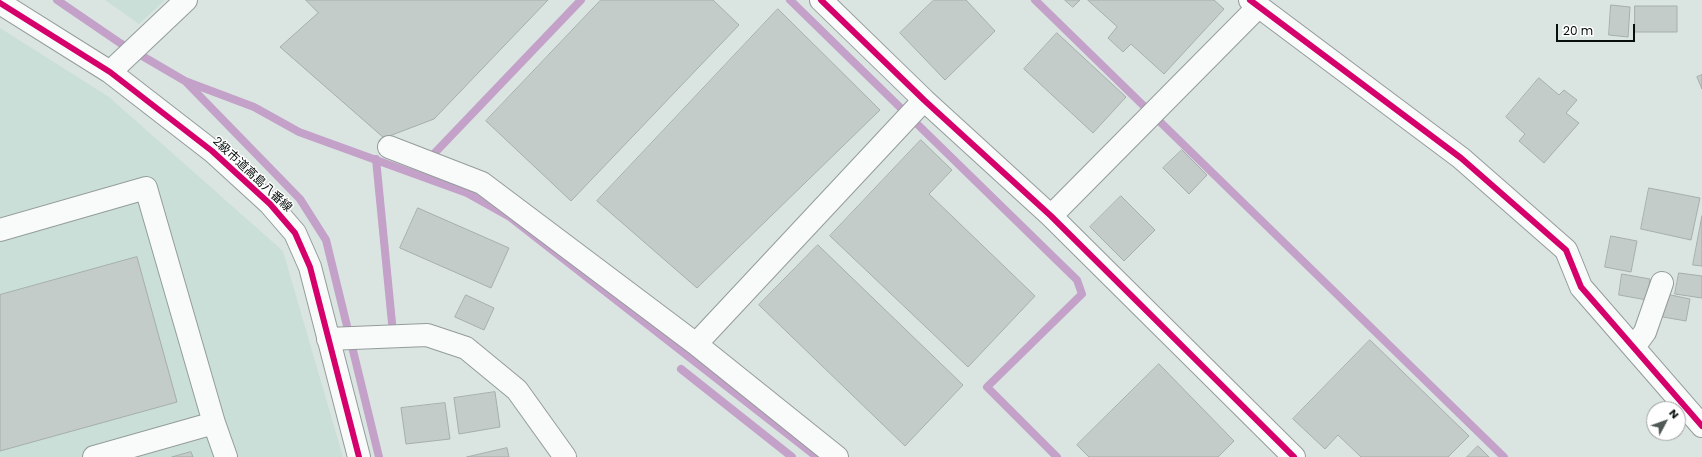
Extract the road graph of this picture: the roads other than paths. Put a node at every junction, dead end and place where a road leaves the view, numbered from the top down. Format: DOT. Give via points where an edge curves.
graph roads {
  1 [pos="186,0"];
  2 [pos="821,0"];
  3 [pos="0,3"];
  4 [pos="1254,3"];
  5 [pos="110,72"];
  6 [pos="924,100"];
  7 [pos="389,147"];
  8 [pos="1051,216"];
  9 [pos="0,230"];
  10 [pos="1662,283"];
  11 [pos="328,339"];
  12 [pos="696,344"];
  13 [pos="1634,347"];
  14 [pos="214,424"];
  15 [pos="1702,426"];
  16 [pos="94,457"];
  17 [pos="226,457"];
  18 [pos="359,457"];
  19 [pos="565,457"];
  20 [pos="837,457"];
  21 [pos="1294,457"];
  1 -- 5 [label="street"];
  2 -- 6 [label="street"];
  3 -- 5 [label="street, 2級市道高島八番線"];
  4 -- 8 [label="street"];
  4 -- 13 [label="street" via="1461,158 1566,250 1581,287"];
  5 -- 11 [label="street, 2級市道高島八番線" via="212,151 270,204 295,233 310,266"];
  6 -- 8 [label="street"];
  6 -- 12 [label="street"];
  7 -- 12 [label="street" via="482,183"];
  8 -- 21 [label="street"];
  9 -- 14 [label="street" via="146,188"];
  10 -- 13 [label="street" via="1645,332"];
  11 -- 18 [label="street, 2級市道高島八番線"];
  11 -- 19 [label="street" via="427,335 466,348 517,390"];
  12 -- 20 [label="street"];
  13 -- 15 [label="street"];
  14 -- 16 [label="street"];
  14 -- 17 [label="street"];
}
